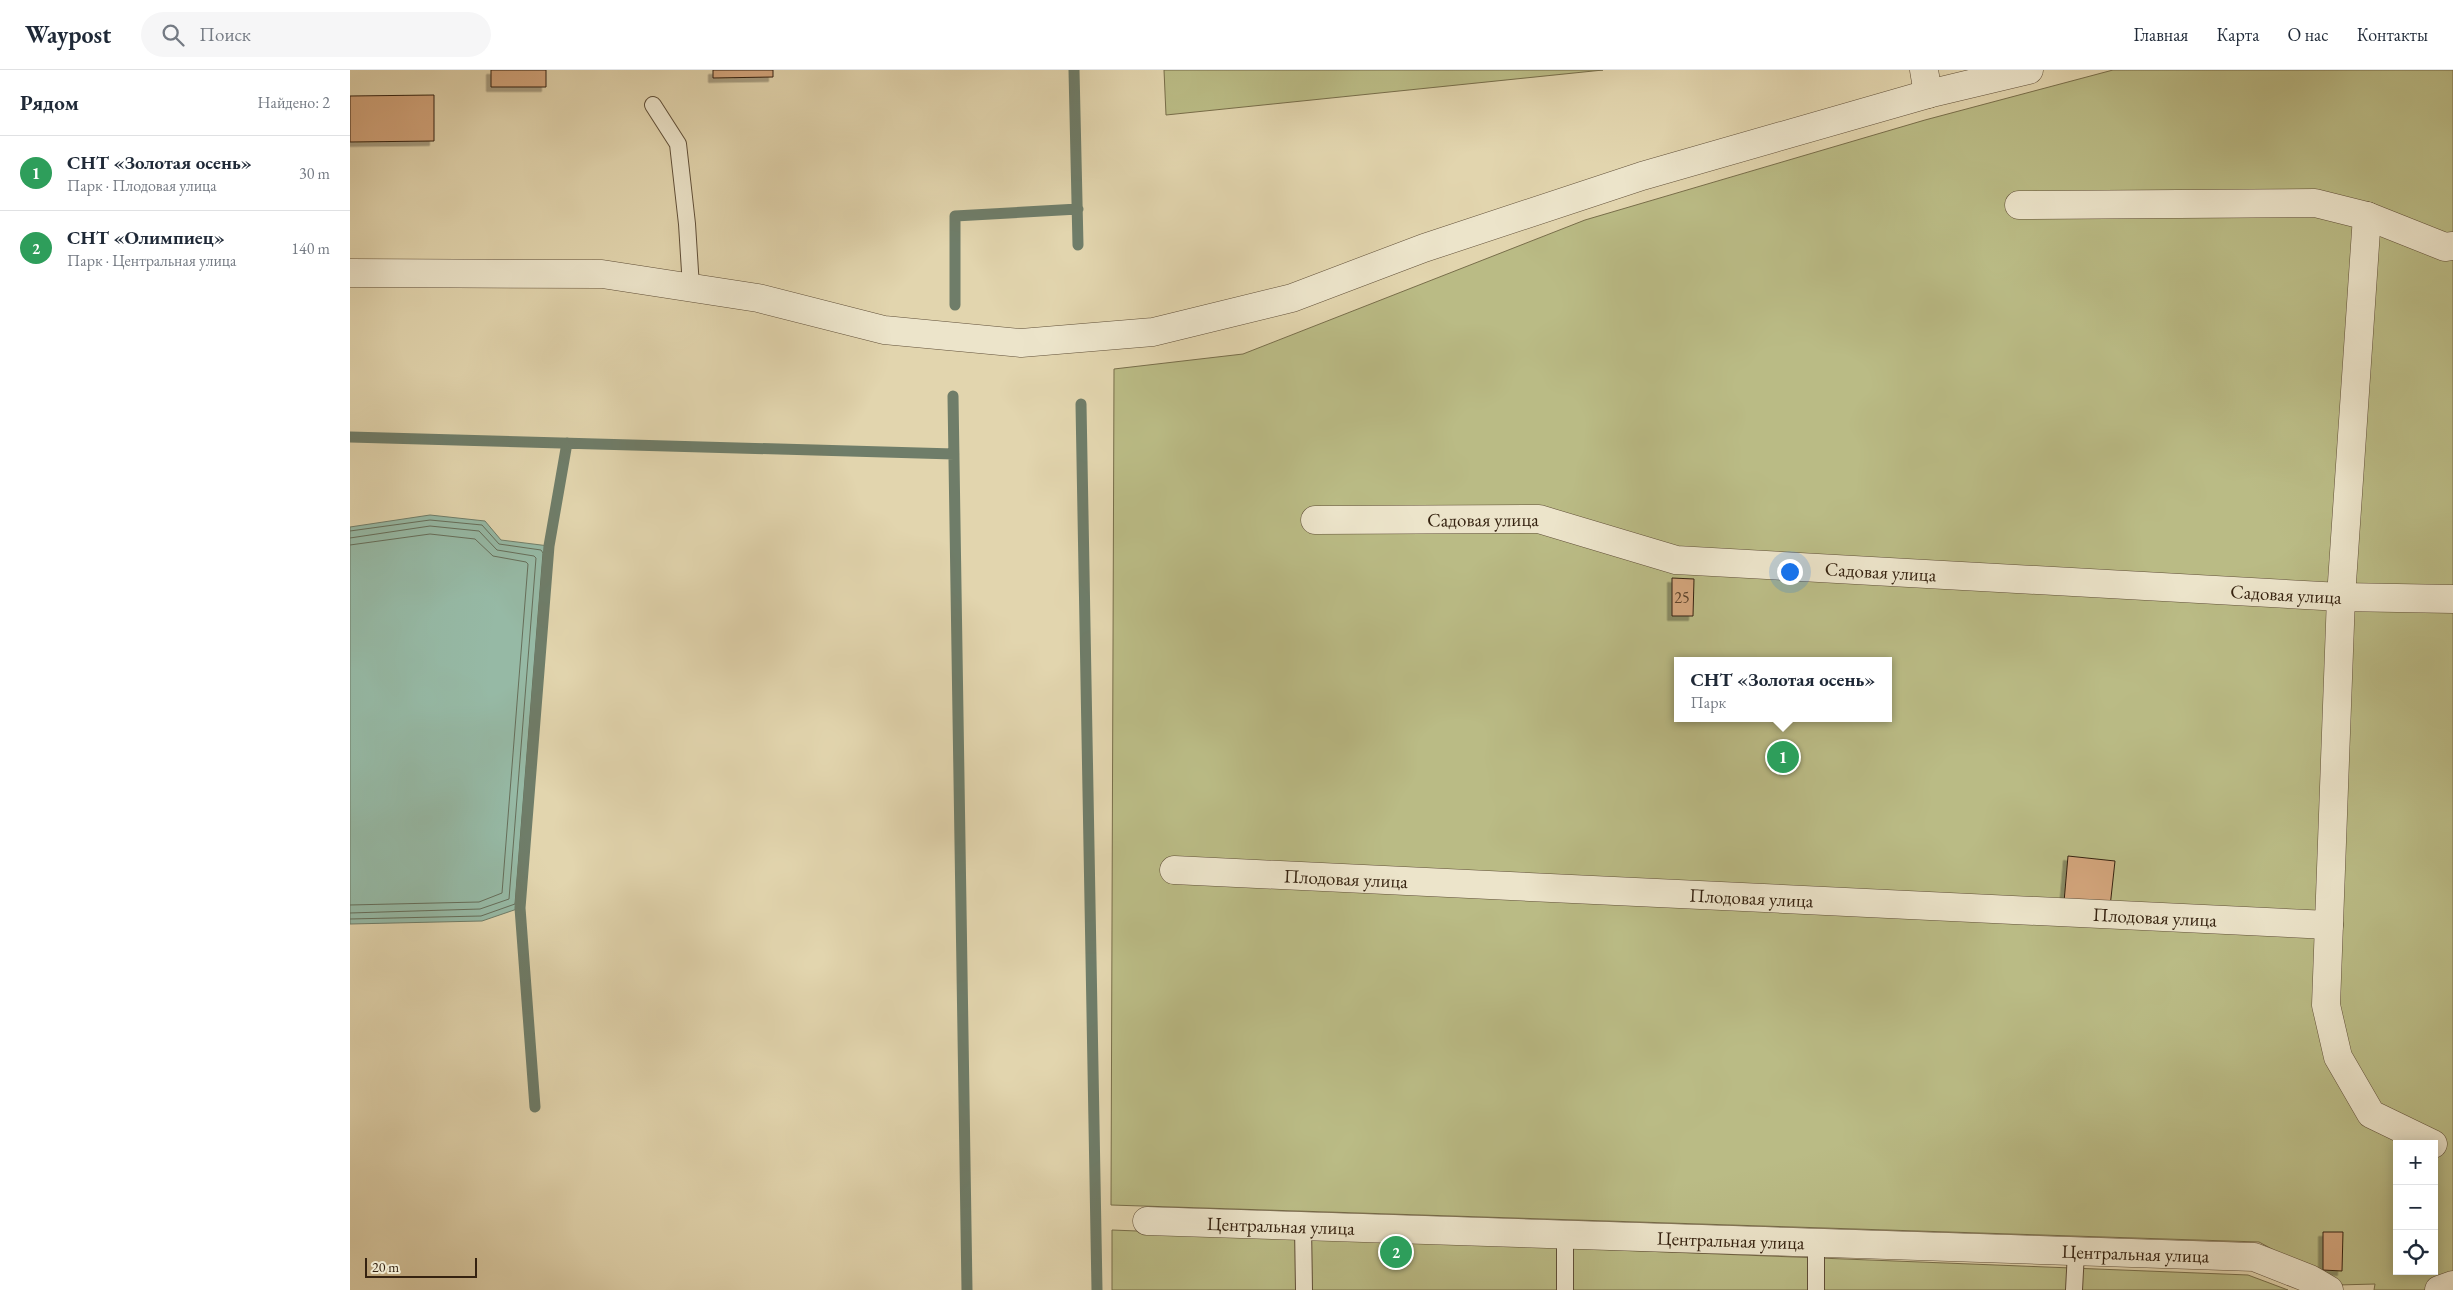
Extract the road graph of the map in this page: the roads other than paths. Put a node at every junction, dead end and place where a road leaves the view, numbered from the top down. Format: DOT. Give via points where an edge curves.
graph roads {
  1 [pos="2029,70"];
  2 [pos="1926,82"];
  3 [pos="653,105"];
  4 [pos="2019,205"];
  5 [pos="2367,216"];
  6 [pos="2453,246"];
  7 [pos="350,273"];
  8 [pos="691,288"];
  9 [pos="1316,520"];
  10 [pos="2341,597"];
  11 [pos="2453,599"];
  12 [pos="1174,870"];
  13 [pos="2329,925"];
  14 [pos="2426,1140"];
  15 [pos="2438,1145"];
  16 [pos="2453,1148"];
  17 [pos="1147,1221"];
  18 [pos="1303,1226"];
  19 [pos="1565,1234"];
  20 [pos="1816,1243"];
  21 [pos="2076,1252"];
  22 [pos="2320,1285"];
  23 [pos="2453,1285"];
  24 [pos="1304,1290"];
  25 [pos="1565,1290"];
  26 [pos="1816,1290"];
  27 [pos="2074,1290"];
  28 [pos="2439,1290"];
  1 -- 2 [label="street"];
  2 -- 8 [label="street" via="1424,248 1292,298 1152,332 1021,343 894,331 758,298"];
  3 -- 8 [label="lane" via="678,144"];
  4 -- 5 [label="street" via="2315,203"];
  5 -- 6 [label="street" via="2445,247"];
  5 -- 10 [label="street"];
  7 -- 8 [label="street" via="602,274"];
  9 -- 10 [label="street, Садовая улица" via="1539,519 1676,560"];
  10 -- 11 [label="street, Садовая улица"];
  10 -- 13 [label="street"];
  12 -- 13 [label="street, Плодовая улица"];
  13 -- 14 [label="street" via="2326,1005 2338,1057 2371,1114"];
  15 -- 16 [label="street"];
  17 -- 18 [label="street, Центральная улица"];
  18 -- 19 [label="street, Центральная улица"];
  18 -- 24 [label="lane"];
  19 -- 20 [label="street, Центральная улица"];
  19 -- 25 [label="lane"];
  20 -- 21 [label="street, Центральная улица"];
  20 -- 26 [label="lane"];
  21 -- 22 [label="street, Центральная улица" via="2254,1257"];
  21 -- 27 [label="lane"];
  23 -- 28 [label="street"];
}
